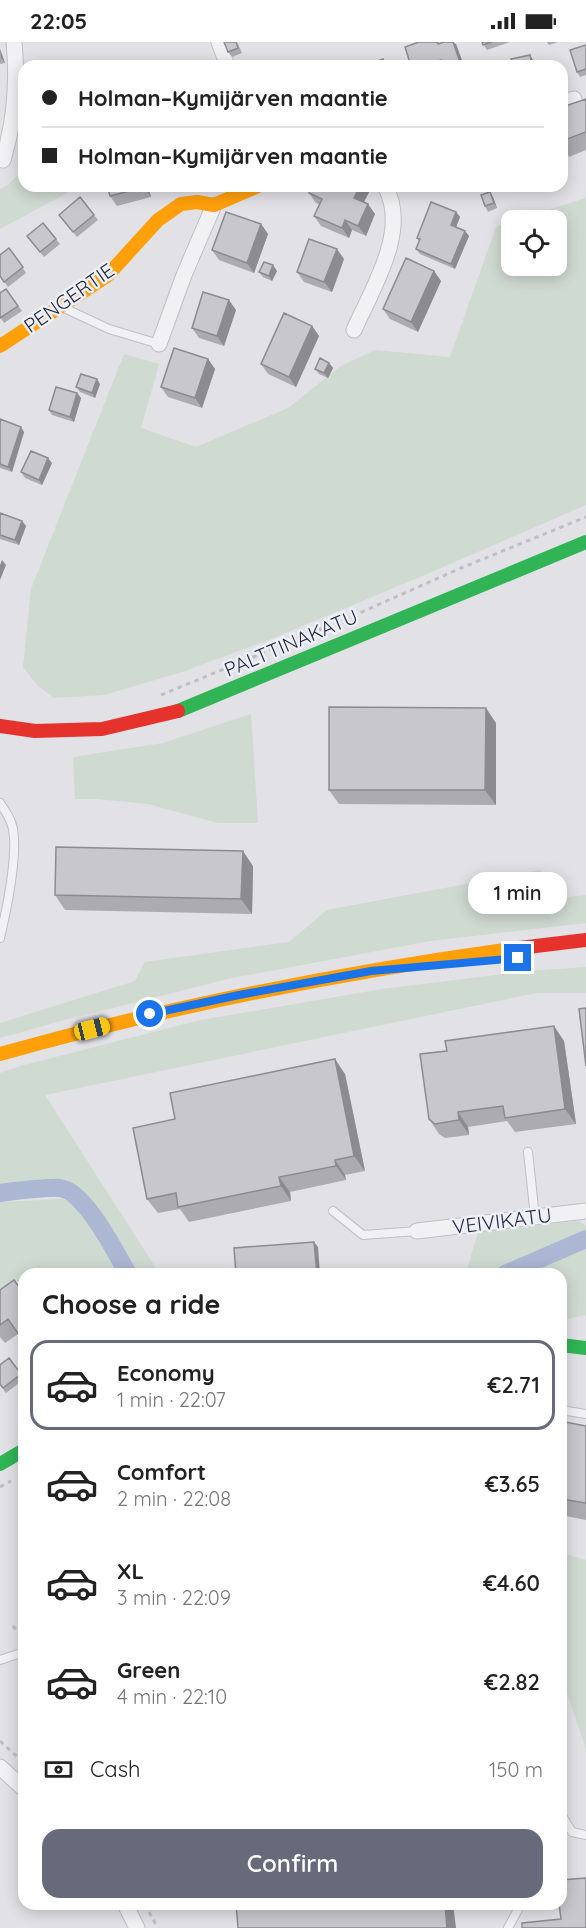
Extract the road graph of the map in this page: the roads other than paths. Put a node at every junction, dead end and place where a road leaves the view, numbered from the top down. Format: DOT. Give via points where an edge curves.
graph roads {
  1 [pos="14,42"];
  2 [pos="219,42"];
  3 [pos="225,58"];
  4 [pos="3,160"];
  5 [pos="244,192"];
  6 [pos="388,192"];
  7 [pos="214,205"];
  8 [pos="60,306"];
  9 [pos="354,330"];
  10 [pos="159,344"];
  11 [pos="0,346"];
  12 [pos="586,542"];
  13 [pos="0,726"];
  14 [pos="0,803"];
  15 [pos="0,938"];
  16 [pos="586,940"];
  17 [pos="586,954"];
  18 [pos="371,971"];
  19 [pos="0,1054"];
  20 [pos="528,1152"];
  21 [pos="333,1211"];
  22 [pos="586,1211"];
  23 [pos="535,1217"];
  24 [pos="417,1231"];
  25 [pos="567,1346"];
  26 [pos="586,1348"];
  27 [pos="567,1411"];
  28 [pos="586,1414"];
  29 [pos="18,1457"];
  30 [pos="0,1464"];
  31 [pos="18,1654"];
  32 [pos="0,1660"];
  33 [pos="0,1767"];
  34 [pos="18,1784"];
  35 [pos="567,1824"];
  36 [pos="586,1835"];
  37 [pos="128,1910"];
  38 [pos="518,1910"];
  39 [pos="137,1928"];
  40 [pos="508,1928"];
  1 -- 4 [label="street" via="16,99"];
  2 -- 3 [label="street"];
  5 -- 7 [label="main road, PENGERTIE"];
  6 -- 9 [label="street" via="394,219 388,254"];
  7 -- 8 [label="main road, PENGERTIE" via="180,204 158,220 107,276"];
  7 -- 10 [label="street"];
  8 -- 10 [label="lane" via="109,329"];
  8 -- 11 [label="main road, PENGERTIE"];
  12 -- 13 [label="main road, PALTTINAKATU" via="177,712 102,729 36,731"];
  14 -- 15 [label="lane" via="13,829 14,857"];
  16 -- 18 [label="main road"];
  17 -- 18 [label="main road"];
  18 -- 19 [label="main road" via="150,1014"];
  20 -- 23 [label="lane"];
  21 -- 24 [label="lane" via="363,1235"];
  22 -- 23 [label="street, VEIVIKATU"];
  23 -- 24 [label="street, VEIVIKATU"];
  25 -- 26 [label="main road"];
  27 -- 28 [label="lane"];
  29 -- 30 [label="main road"];
  31 -- 32 [label="lane"];
  33 -- 34 [label="street"];
  35 -- 36 [label="lane" via="572,1832"];
  37 -- 39 [label="street"];
  38 -- 40 [label="lane"];
}
